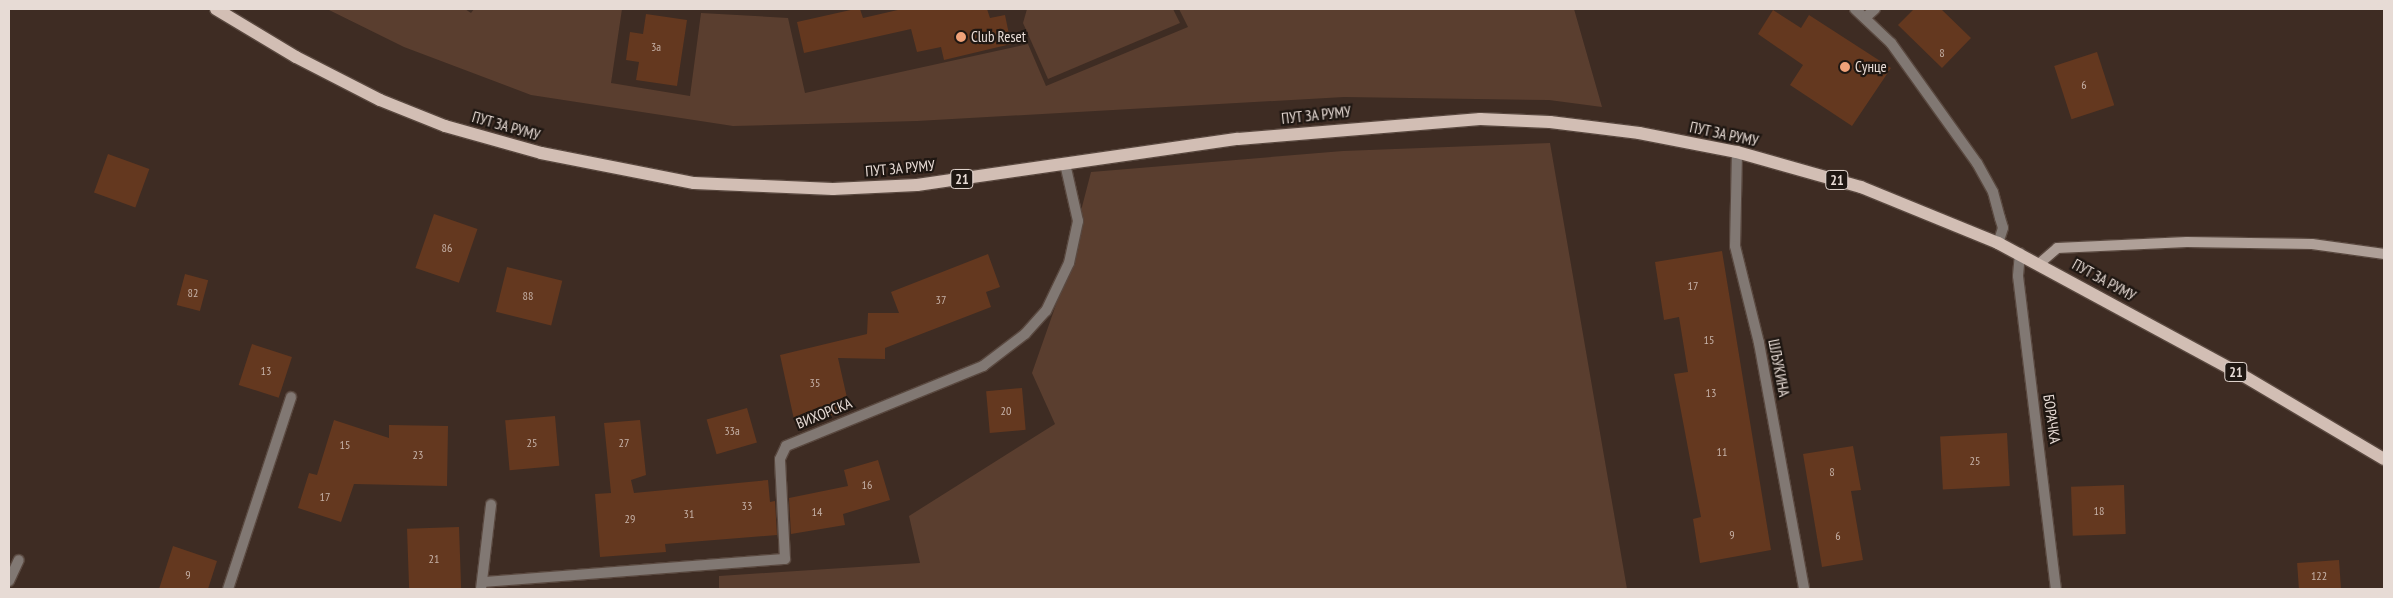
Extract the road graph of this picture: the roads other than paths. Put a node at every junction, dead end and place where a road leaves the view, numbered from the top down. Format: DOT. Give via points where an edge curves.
graph roads {
  1 [pos="216,9"];
  2 [pos="1855,9"];
  3 [pos="1875,9"];
  4 [pos="1866,16"];
  5 [pos="1737,152"];
  6 [pos="1065,164"];
  7 [pos="1998,243"];
  8 [pos="2020,254"];
  9 [pos="2384,254"];
  10 [pos="2040,263"];
  11 [pos="291,398"];
  12 [pos="2384,459"];
  13 [pos="492,505"];
  14 [pos="19,560"];
  15 [pos="9,581"];
  16 [pos="482,586"];
  17 [pos="228,589"];
  18 [pos="1804,589"];
  19 [pos="2056,589"];
  1 -- 6 [label="main road, ПУТ ЗА РУМУ / 21" via="296,57 389,104 445,126 619,170 721,185 833,189 917,185"];
  2 -- 4 [label="street"];
  3 -- 4 [label="street"];
  4 -- 7 [label="street" via="1891,43 1977,163 1993,192 2003,228"];
  5 -- 6 [label="main road, ПУТ ЗА РУМУ / 21" via="1639,133 1550,122 1480,120 1326,129"];
  5 -- 7 [label="main road, ПУТ ЗА РУМУ / 21" via="1861,187"];
  5 -- 18 [label="street, ШЉУКИНА" via="1735,246 1759,343"];
  6 -- 16 [label="street, ВИХОРСКА" via="1078,221 1069,263 1046,311 1024,334 983,366 786,446 780,459 786,559"];
  7 -- 8 [label="main road, ПУТ ЗА РУМУ / 21"];
  8 -- 10 [label="main road, ПУТ ЗА РУМУ / 21"];
  8 -- 19 [label="street, БОРАЧКА" via="2018,270"];
  9 -- 10 [label="main road" via="2312,244 2187,242 2056,248"];
  10 -- 12 [label="main road, ПУТ ЗА РУМУ / 21"];
  11 -- 17 [label="street"];
  13 -- 16 [label="street, ВИХОРСКА"];
  14 -- 15 [label="street"];
}
